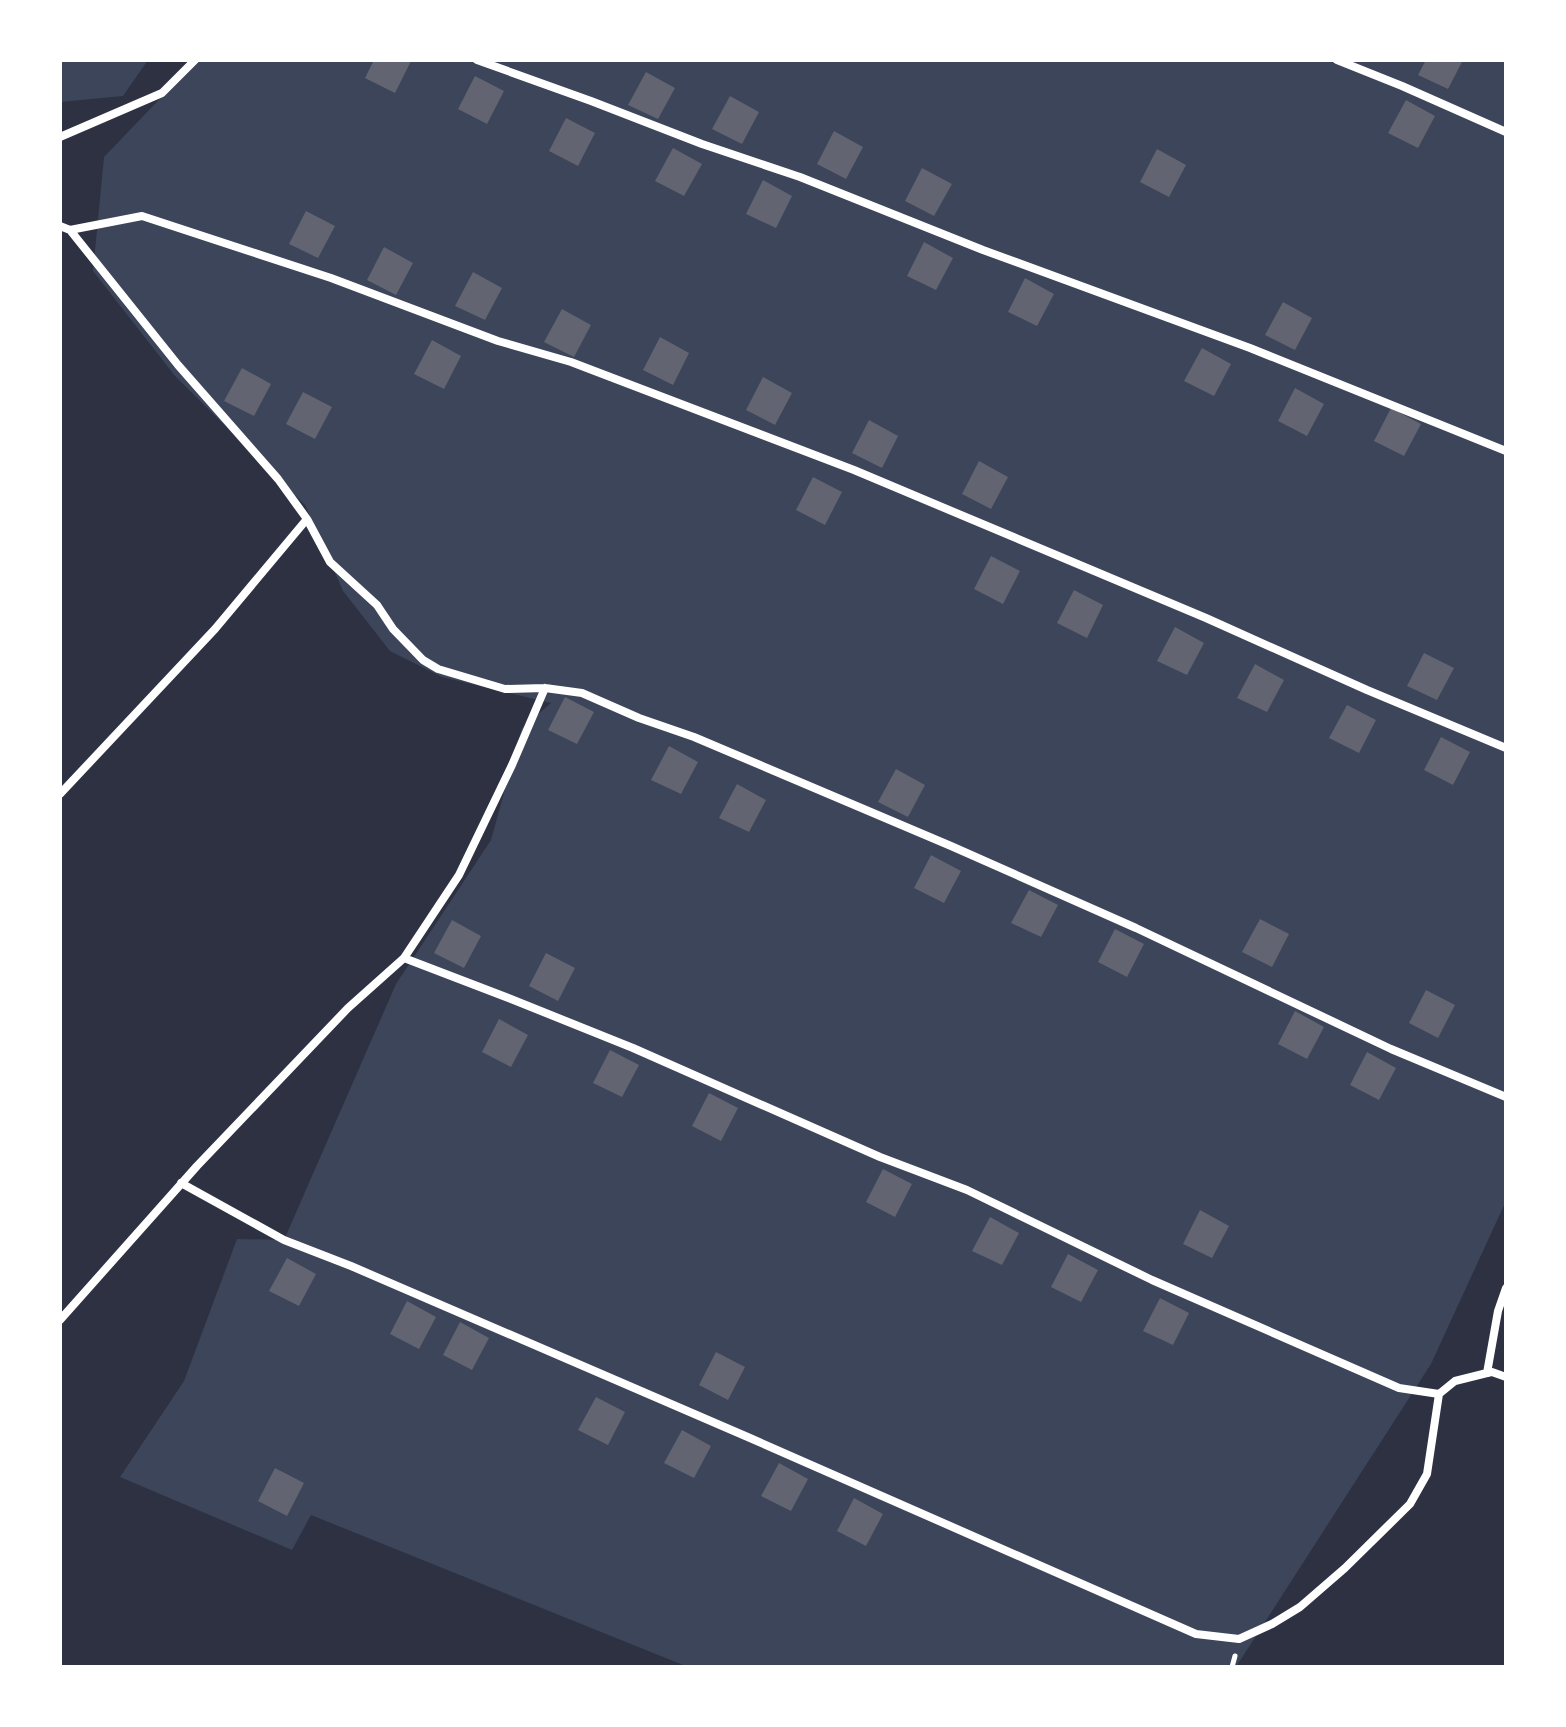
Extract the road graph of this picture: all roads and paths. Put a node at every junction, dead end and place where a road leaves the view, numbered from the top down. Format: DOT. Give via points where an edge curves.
graph roads {
  1 [pos="195,60"];
  2 [pos="477,60"];
  3 [pos="1337,60"];
  4 [pos="1506,132"];
  5 [pos="60,137"];
  6 [pos="60,226"];
  7 [pos="70,230"];
  8 [pos="1506,451"];
  9 [pos="307,519"];
  10 [pos="550,689"];
  11 [pos="1506,748"];
  12 [pos="60,794"];
  13 [pos="404,958"];
  14 [pos="1506,1097"];
  15 [pos="181,1183"];
  16 [pos="1506,1288"];
  17 [pos="60,1320"];
  18 [pos="1487,1373"];
  19 [pos="1506,1377"];
  20 [pos="1439,1394"];
  1 -- 5 [label="street" via="162,93"];
  2 -- 8 [label="street" via="800,177"];
  3 -- 4 [label="street"];
  6 -- 7 [label="street"];
  7 -- 9 [label="street"];
  7 -- 11 [label="street" via="142,216 571,362 854,470"];
  9 -- 10 [label="street" via="330,562 377,605 423,660 505,689"];
  9 -- 12 [label="street" via="215,629"];
  10 -- 13 [label="street" via="459,875"];
  10 -- 14 [label="street" via="582,693 951,846"];
  13 -- 15 [label="street" via="348,1008"];
  13 -- 20 [label="street" via="633,1048 967,1190 1152,1280 1399,1388"];
  15 -- 17 [label="street"];
  15 -- 20 [label="street" via="284,1240 1196,1634 1236,1640 1272,1624 1356,1558 1410,1504 1427,1474"];
  16 -- 18 [label="street"];
  18 -- 19 [label="street"];
  18 -- 20 [label="street" via="1455,1381"];
}
